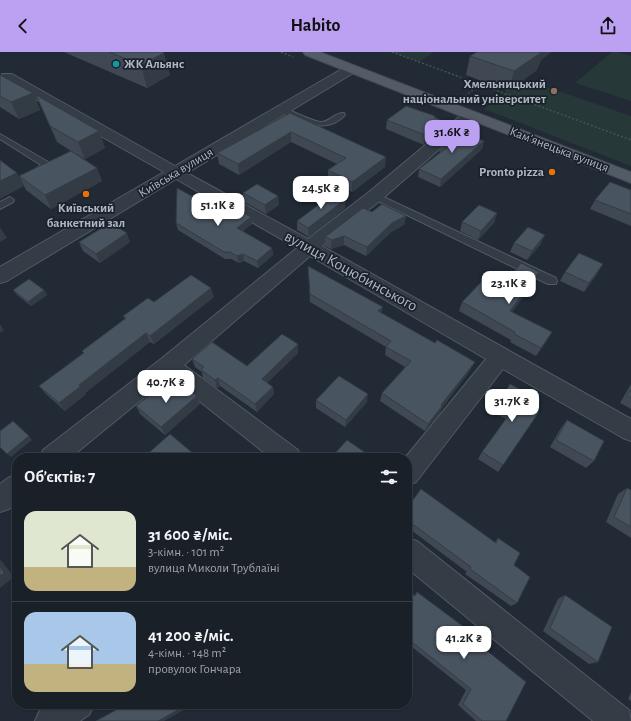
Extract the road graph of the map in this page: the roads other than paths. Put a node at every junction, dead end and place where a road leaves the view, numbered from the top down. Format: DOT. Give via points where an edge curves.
graph roads {
  1 [pos="309,52"];
  2 [pos="351,68"];
  3 [pos="4,77"];
  4 [pos="282,110"];
  5 [pos="341,115"];
  6 [pos="470,115"];
  7 [pos="0,136"];
  8 [pos="176,173"];
  9 [pos="28,175"];
  10 [pos="631,178"];
  11 [pos="375,196"];
  12 [pos="10,200"];
  13 [pos="0,206"];
  14 [pos="309,247"];
  15 [pos="0,276"];
  16 [pos="552,281"];
  17 [pos="501,356"];
  18 [pos="169,365"];
  19 [pos="631,431"];
  20 [pos="58,453"];
  21 [pos="282,453"];
  22 [pos="412,468"];
  23 [pos="12,490"];
  24 [pos="0,500"];
  25 [pos="412,555"];
  26 [pos="70,709"];
  27 [pos="51,721"];
  28 [pos="618,721"];
  1 -- 2 [label="main road, Камʼянецька вулиця"];
  2 -- 4 [label="street, Київська вулиця"];
  2 -- 6 [label="main road, Камʼянецька вулиця"];
  3 -- 8 [label="street, вулиця Коцюбинського"];
  4 -- 5 [label="lane" via="320,124 331,122"];
  4 -- 8 [label="street, Київська вулиця"];
  6 -- 10 [label="main road, Камʼянецька вулиця"];
  6 -- 11 [label="street"];
  7 -- 9 [label="lane" via="47,166"];
  8 -- 14 [label="street, вулиця Коцюбинського"];
  8 -- 15 [label="street, Київська вулиця"];
  11 -- 14 [label="street"];
  11 -- 16 [label="lane"];
  12 -- 13 [label="lane"];
  14 -- 17 [label="street, вулиця Коцюбинського"];
  14 -- 18 [label="street"];
  17 -- 19 [label="street, вулиця Коцюбинського"];
  17 -- 22 [label="street"];
  18 -- 20 [label="street"];
  18 -- 21 [label="street"];
  23 -- 24 [label="street"];
  25 -- 28 [label="street"];
  26 -- 27 [label="street"];
}
